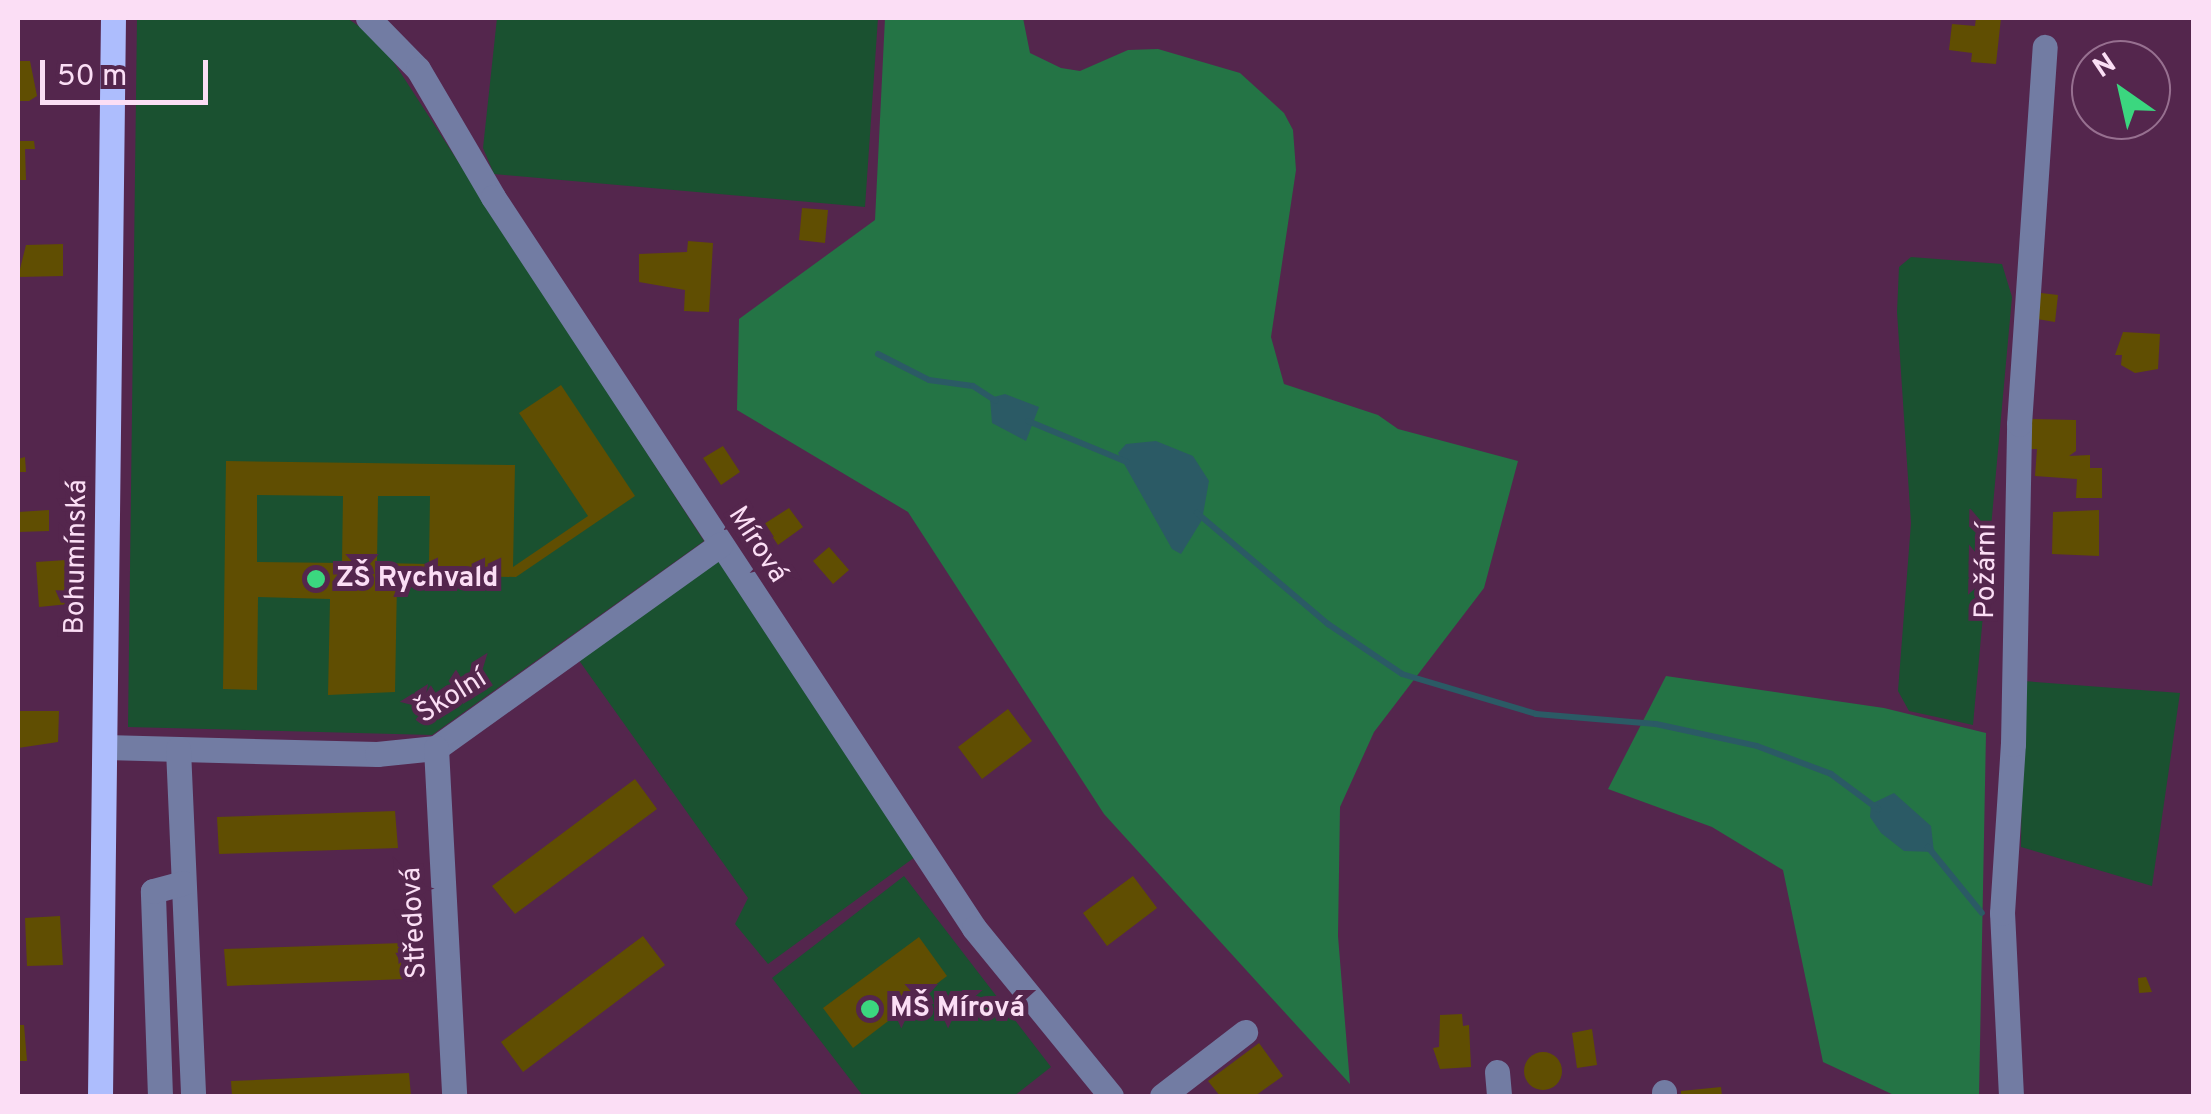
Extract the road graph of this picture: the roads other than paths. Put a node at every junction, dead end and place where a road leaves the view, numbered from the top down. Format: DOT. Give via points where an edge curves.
graph roads {
  1 [pos="114,18"];
  2 [pos="368,18"];
  3 [pos="2045,47"];
  4 [pos="721,544"];
  5 [pos="105,747"];
  6 [pos="436,748"];
  7 [pos="178,749"];
  8 [pos="183,883"];
  9 [pos="1246,1032"];
  10 [pos="100,1096"];
  11 [pos="160,1096"];
  12 [pos="192,1096"];
  13 [pos="454,1096"];
  14 [pos="1111,1096"];
  15 [pos="1162,1096"];
  16 [pos="2011,1096"];
  1 -- 5 [label="main road, Bohumínská"];
  2 -- 4 [label="street, Mírová" via="418,69 492,197"];
  3 -- 16 [label="street, Požární" via="2019,424 2013,744 2002,913"];
  4 -- 6 [label="street, Školní"];
  4 -- 14 [label="street, Mírová" via="974,928"];
  5 -- 7 [label="street, Školní"];
  5 -- 10 [label="main road, Bohumínská"];
  6 -- 7 [label="street, Školní" via="377,754"];
  6 -- 13 [label="street, Středová"];
  7 -- 8 [label="street"];
  8 -- 11 [label="street" via="153,890"];
  8 -- 12 [label="street"];
  9 -- 15 [label="street"];
}
